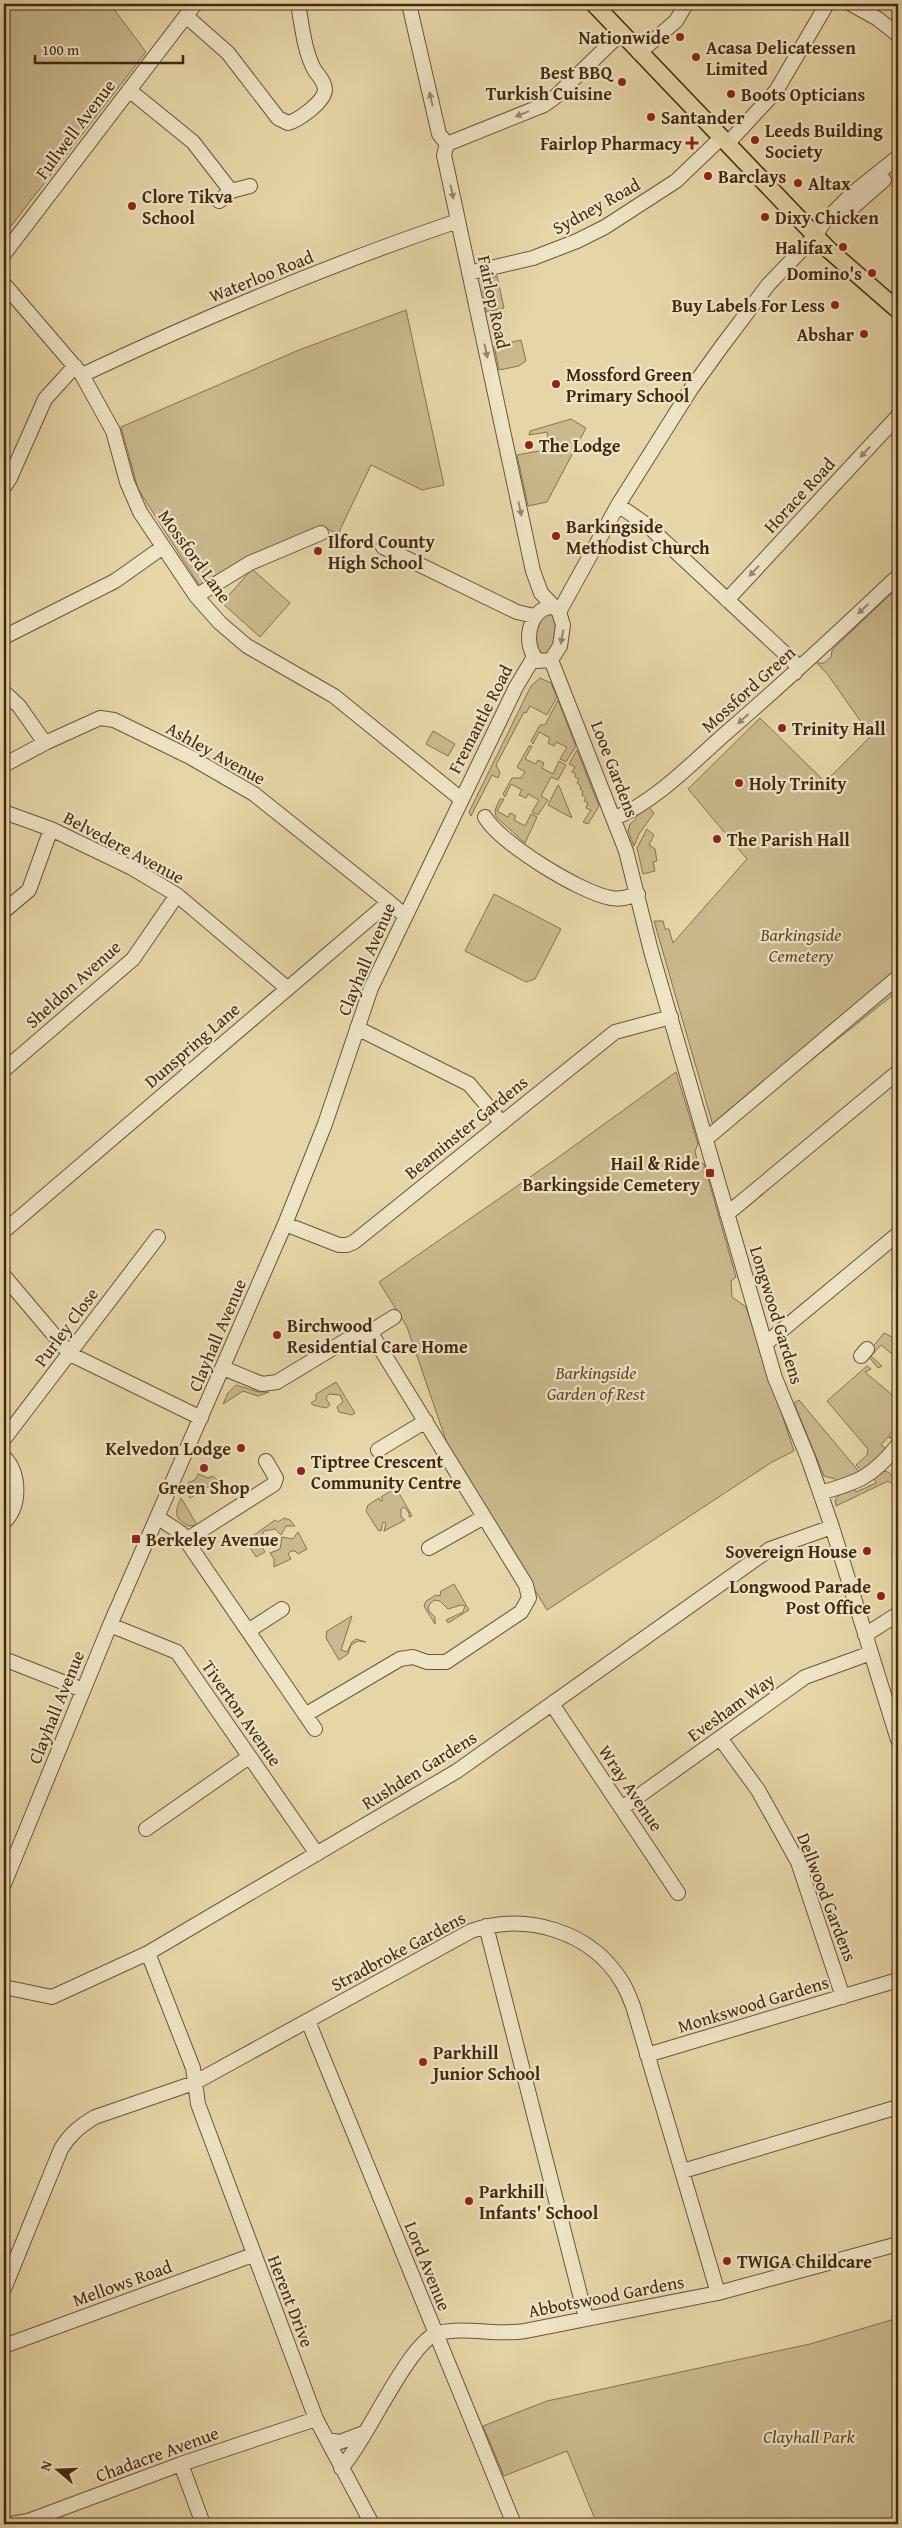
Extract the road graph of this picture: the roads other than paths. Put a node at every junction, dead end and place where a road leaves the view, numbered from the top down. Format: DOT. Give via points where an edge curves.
graph roads {
  1 [pos="195,4"];
  2 [pos="298,4"];
  3 [pos="409,4"];
  4 [pos="594,4"];
  5 [pos="686,4"];
  6 [pos="827,4"];
  7 [pos="851,4"];
  8 [pos="186,16"];
  9 [pos="621,33"];
  10 [pos="898,34"];
  11 [pos="639,53"];
  12 [pos="129,90"];
  13 [pos="725,140"];
  14 [pos="447,144"];
  15 [pos="898,157"];
  16 [pos="898,169"];
  17 [pos="250,186"];
  18 [pos="231,191"];
  19 [pos="219,200"];
  20 [pos="458,221"];
  21 [pos="815,236"];
  22 [pos="4,254"];
  23 [pos="469,273"];
  24 [pos="4,284"];
  25 [pos="898,310"];
  26 [pos="79,370"];
  27 [pos="898,416"];
  28 [pos="4,487"];
  29 [pos="618,506"];
  30 [pos="321,533"];
  31 [pos="163,547"];
  32 [pos="383,547"];
  33 [pos="898,576"];
  34 [pos="196,596"];
  35 [pos="727,600"];
  36 [pos="556,609"];
  37 [pos="534,616"];
  38 [pos="4,637"];
  39 [pos="534,657"];
  40 [pos="551,660"];
  41 [pos="794,673"];
  42 [pos="4,692"];
  43 [pos="44,743"];
  44 [pos="4,765"];
  45 [pos="460,799"];
  46 [pos="4,812"];
  47 [pos="485,817"];
  48 [pos="614,818"];
  49 [pos="51,829"];
  50 [pos="177,894"];
  51 [pos="638,894"];
  52 [pos="389,902"];
  53 [pos="4,911"];
  54 [pos="404,915"];
  55 [pos="898,977"];
  56 [pos="287,988"];
  57 [pos="671,1016"];
  58 [pos="357,1028"];
  59 [pos="4,1070"];
  60 [pos="894,1076"];
  61 [pos="898,1091"];
  62 [pos="502,1123"];
  63 [pos="706,1139"];
  64 [pos="727,1214"];
  65 [pos="285,1224"];
  66 [pos="4,1231"];
  67 [pos="898,1234"];
  68 [pos="158,1237"];
  69 [pos="4,1276"];
  70 [pos="394,1317"];
  71 [pos="367,1334"];
  72 [pos="765,1344"];
  73 [pos="70,1354"];
  74 [pos="223,1368"];
  75 [pos="201,1418"];
  76 [pos="426,1421"];
  77 [pos="4,1439"];
  78 [pos="898,1444"];
  79 [pos="378,1450"];
  80 [pos="4,1457"];
  81 [pos="266,1461"];
  82 [pos="820,1493"];
  83 [pos="157,1517"];
  84 [pos="484,1517"];
  85 [pos="4,1522"];
  86 [pos="832,1527"];
  87 [pos="186,1540"];
  88 [pos="429,1548"];
  89 [pos="282,1609"];
  90 [pos="898,1614"];
  91 [pos="110,1626"];
  92 [pos="248,1631"];
  93 [pos="865,1635"];
  94 [pos="871,1653"];
  95 [pos="4,1659"];
  96 [pos="83,1690"];
  97 [pos="552,1704"];
  98 [pos="305,1715"];
  99 [pos="315,1729"];
  100 [pos="720,1738"];
  101 [pos="898,1740"];
  102 [pos="249,1757"];
  103 [pos="622,1808"];
  104 [pos="146,1829"];
  105 [pos="317,1854"];
  106 [pos="4,1884"];
  107 [pos="678,1893"];
  108 [pos="486,1926"];
  109 [pos="148,1954"];
  110 [pos="898,1980"];
  111 [pos="4,1987"];
  112 [pos="843,1997"];
  113 [pos="308,2021"];
  114 [pos="647,2055"];
  115 [pos="194,2083"];
  116 [pos="898,2107"];
  117 [pos="683,2171"];
  118 [pos="898,2244"];
  119 [pos="253,2255"];
  120 [pos="4,2289"];
  121 [pos="718,2293"];
  122 [pos="586,2318"];
  123 [pos="435,2334"];
  124 [pos="4,2346"];
  125 [pos="316,2419"];
  126 [pos="366,2432"];
  127 [pos="327,2440"];
  128 [pos="181,2464"];
  129 [pos="341,2468"];
  130 [pos="12,2524"];
  131 [pos="203,2524"];
  132 [pos="372,2524"];
  133 [pos="514,2524"];
  1 -- 8 [label="street, Fullwell Avenue"];
  2 -- 8 [label="street" via="308,53 325,91 321,99 298,120 288,123 278,118 228,53"];
  14 -- 3 [label="street, Fairlop Road, one-way" via="439,134"];
  4 -- 9 [label="main road"];
  5 -- 11 [label="street" via="676,21"];
  6 -- 13 [label="street, Sydney Road" via="776,91"];
  7 -- 10 [label="street"];
  8 -- 12 [label="street, Fullwell Avenue"];
  9 -- 11 [label="main road"];
  9 -- 14 [label="street, one-way" via="544,105"];
  11 -- 13 [label="main road"];
  12 -- 18 [label="street" via="193,142"];
  12 -- 22 [label="street, Fullwell Avenue"];
  13 -- 21 [label="main road"];
  13 -- 23 [label="street, Sydney Road" via="676,180 605,227 533,258"];
  14 -- 20 [label="street, Fairlop Road, one-way" via="444,155"];
  15 -- 21 [label="street" via="853,193 824,222"];
  16 -- 21 [label="street" via="830,228"];
  17 -- 18 [label="street"];
  18 -- 19 [label="street"];
  20 -- 23 [label="street, Fairlop Road"];
  20 -- 26 [label="street, Waterloo Road" via="396,242"];
  21 -- 25 [label="main road"];
  21 -- 29 [label="street" via="768,285 722,346"];
  23 -- 36 [label="street, Fairlop Road, one-way" via="533,570 541,594"];
  24 -- 26 [label="street, Mossford Lane"];
  26 -- 28 [label="street" via="45,399"];
  26 -- 31 [label="street, Mossford Lane" via="113,431 127,482 140,512"];
  27 -- 35 [label="street, Horace Road, one-way"];
  29 -- 35 [label="street" via="647,525"];
  29 -- 36 [label="street"];
  30 -- 34 [label="street" via="250,563"];
  31 -- 34 [label="street, Mossford Lane"];
  31 -- 38 [label="street" via="115,581"];
  32 -- 37 [label="street" via="516,612"];
  33 -- 41 [label="street, Mossford Green, one-way"];
  34 -- 45 [label="street, Mossford Lane" via="247,646 334,696"];
  35 -- 41 [label="street" via="793,661 796,666"];
  36 -- 37 [label="street" via="544,607"];
  36 -- 40 [label="street, one-way" via="564,625 557,654"];
  37 -- 39 [label="street" via="529,644"];
  39 -- 40 [label="street"];
  39 -- 45 [label="street, Fremantle Road"];
  40 -- 48 [label="street, Looe Gardens"];
  41 -- 48 [label="street, Mossford Green, one-way" via="646,801"];
  42 -- 43 [label="street" via="19,706"];
  43 -- 44 [label="street, Ashley Avenue"];
  43 -- 52 [label="street, Ashley Avenue" via="100,718 114,720 190,757 254,794"];
  45 -- 54 [label="street, Clayhall Avenue"];
  46 -- 49 [label="street, Belvedere Avenue"];
  47 -- 51 [label="street" via="521,852 572,881 609,898"];
  48 -- 51 [label="street, Looe Gardens"];
  49 -- 50 [label="street, Belvedere Avenue"];
  49 -- 53 [label="street" via="29,890"];
  50 -- 56 [label="street, Belvedere Avenue"];
  50 -- 59 [label="street, Sheldon Avenue" via="133,959"];
  51 -- 57 [label="street, Longwood Gardens"];
  52 -- 54 [label="street"];
  52 -- 56 [label="street, Dunspring Lane"];
  54 -- 58 [label="street, Clayhall Avenue"];
  55 -- 63 [label="street"];
  56 -- 66 [label="street, Dunspring Lane"];
  57 -- 62 [label="street, Beaminster Gardens" via="615,1032"];
  57 -- 63 [label="street, Longwood Gardens"];
  58 -- 62 [label="street" via="469,1084"];
  58 -- 65 [label="street, Clayhall Avenue" via="325,1124"];
  60 -- 61 [label="street"];
  60 -- 64 [label="street"];
  62 -- 65 [label="street, Beaminster Gardens" via="354,1242 339,1245"];
  63 -- 64 [label="street, Longwood Gardens"];
  64 -- 72 [label="street, Longwood Gardens"];
  65 -- 74 [label="street, Clayhall Avenue"];
  67 -- 72 [label="street"];
  68 -- 73 [label="street, Purley Close"];
  69 -- 73 [label="street"];
  70 -- 71 [label="street"];
  71 -- 74 [label="street" via="361,1333 346,1340 277,1382 262,1384"];
  71 -- 76 [label="street" via="379,1344"];
  72 -- 82 [label="street, Longwood Gardens"];
  73 -- 75 [label="street"];
  73 -- 77 [label="street, Purley Close"];
  74 -- 75 [label="street, Clayhall Avenue"];
  75 -- 83 [label="street, Clayhall Avenue"];
  76 -- 79 [label="street"];
  76 -- 84 [label="street"];
  78 -- 82 [label="street" via="883,1464 866,1478"];
  80 -- 85 [label="street" via="14,1471 17,1496 10,1516"];
  81 -- 87 [label="street" via="276,1478 274,1484"];
  82 -- 86 [label="street, Longwood Gardens"];
  83 -- 87 [label="street" via="176,1527"];
  83 -- 91 [label="street, Clayhall Avenue"];
  84 -- 88 [label="street"];
  84 -- 98 [label="street" via="526,1585 529,1598 522,1612 446,1662 400,1659"];
  86 -- 93 [label="street, Longwood Gardens"];
  86 -- 97 [label="street, Rushden Gardens" via="770,1549"];
  87 -- 92 [label="street"];
  89 -- 92 [label="street"];
  90 -- 93 [label="street"];
  91 -- 96 [label="street, Clayhall Avenue"];
  91 -- 102 [label="street, Tiverton Avenue" via="177,1652"];
  92 -- 98 [label="street"];
  93 -- 94 [label="street, Longwood Gardens"];
  94 -- 100 [label="street, Evesham Way" via="805,1677"];
  94 -- 101 [label="street, Longwood Gardens"];
  95 -- 96 [label="street"];
  96 -- 106 [label="street, Clayhall Avenue"];
  97 -- 103 [label="street, Wray Avenue"];
  97 -- 105 [label="street, Rushden Gardens" via="457,1771"];
  98 -- 99 [label="street"];
  100 -- 103 [label="street, Evesham Way"];
  100 -- 112 [label="street, Dellwood Gardens" via="758,1790 794,1855"];
  102 -- 104 [label="street"];
  102 -- 105 [label="street, Tiverton Avenue"];
  103 -- 107 [label="street, Wray Avenue"];
  105 -- 109 [label="street, Rushden Gardens"];
  108 -- 113 [label="street, Stradbroke Gardens"];
  108 -- 114 [label="street, Stradbroke Gardens" via="511,1922 537,1924 585,1944 606,1961 622,1982 633,2006"];
  108 -- 122 [label="street"];
  109 -- 111 [label="street, Rushden Gardens" via="52,1997"];
  109 -- 115 [label="street, Herent Drive" via="193,2068"];
  110 -- 112 [label="street, Monkswood Gardens"];
  112 -- 114 [label="street, Monkswood Gardens"];
  113 -- 115 [label="street, Stradbroke Gardens"];
  113 -- 123 [label="street, Lord Avenue"];
  114 -- 117 [label="street, Stradbroke Gardens"];
  115 -- 119 [label="street, Herent Drive" via="198,2104"];
  115 -- 120 [label="street, Stradbroke Gardens" via="95,2117 72,2133 61,2149"];
  116 -- 117 [label="street"];
  117 -- 121 [label="street, Stradbroke Gardens"];
  118 -- 121 [label="street, Abbotswood Gardens"];
  119 -- 124 [label="street, Mellows Road"];
  119 -- 125 [label="street, Herent Drive"];
  121 -- 122 [label="street, Abbotswood Gardens"];
  122 -- 123 [label="street, Abbotswood Gardens" via="508,2334 454,2331"];
  123 -- 126 [label="street" via="418,2348"];
  123 -- 133 [label="street, Lord Avenue"];
  125 -- 127 [label="street, Herent Drive"];
  125 -- 128 [label="street, Chadacre Avenue"];
  126 -- 127 [label="street" via="346,2440"];
  126 -- 129 [label="street"];
  127 -- 129 [label="street, Herent Drive"];
  128 -- 130 [label="street, Chadacre Avenue" via="28,2521"];
  128 -- 131 [label="street"];
  129 -- 132 [label="street, Herent Drive"];
}
